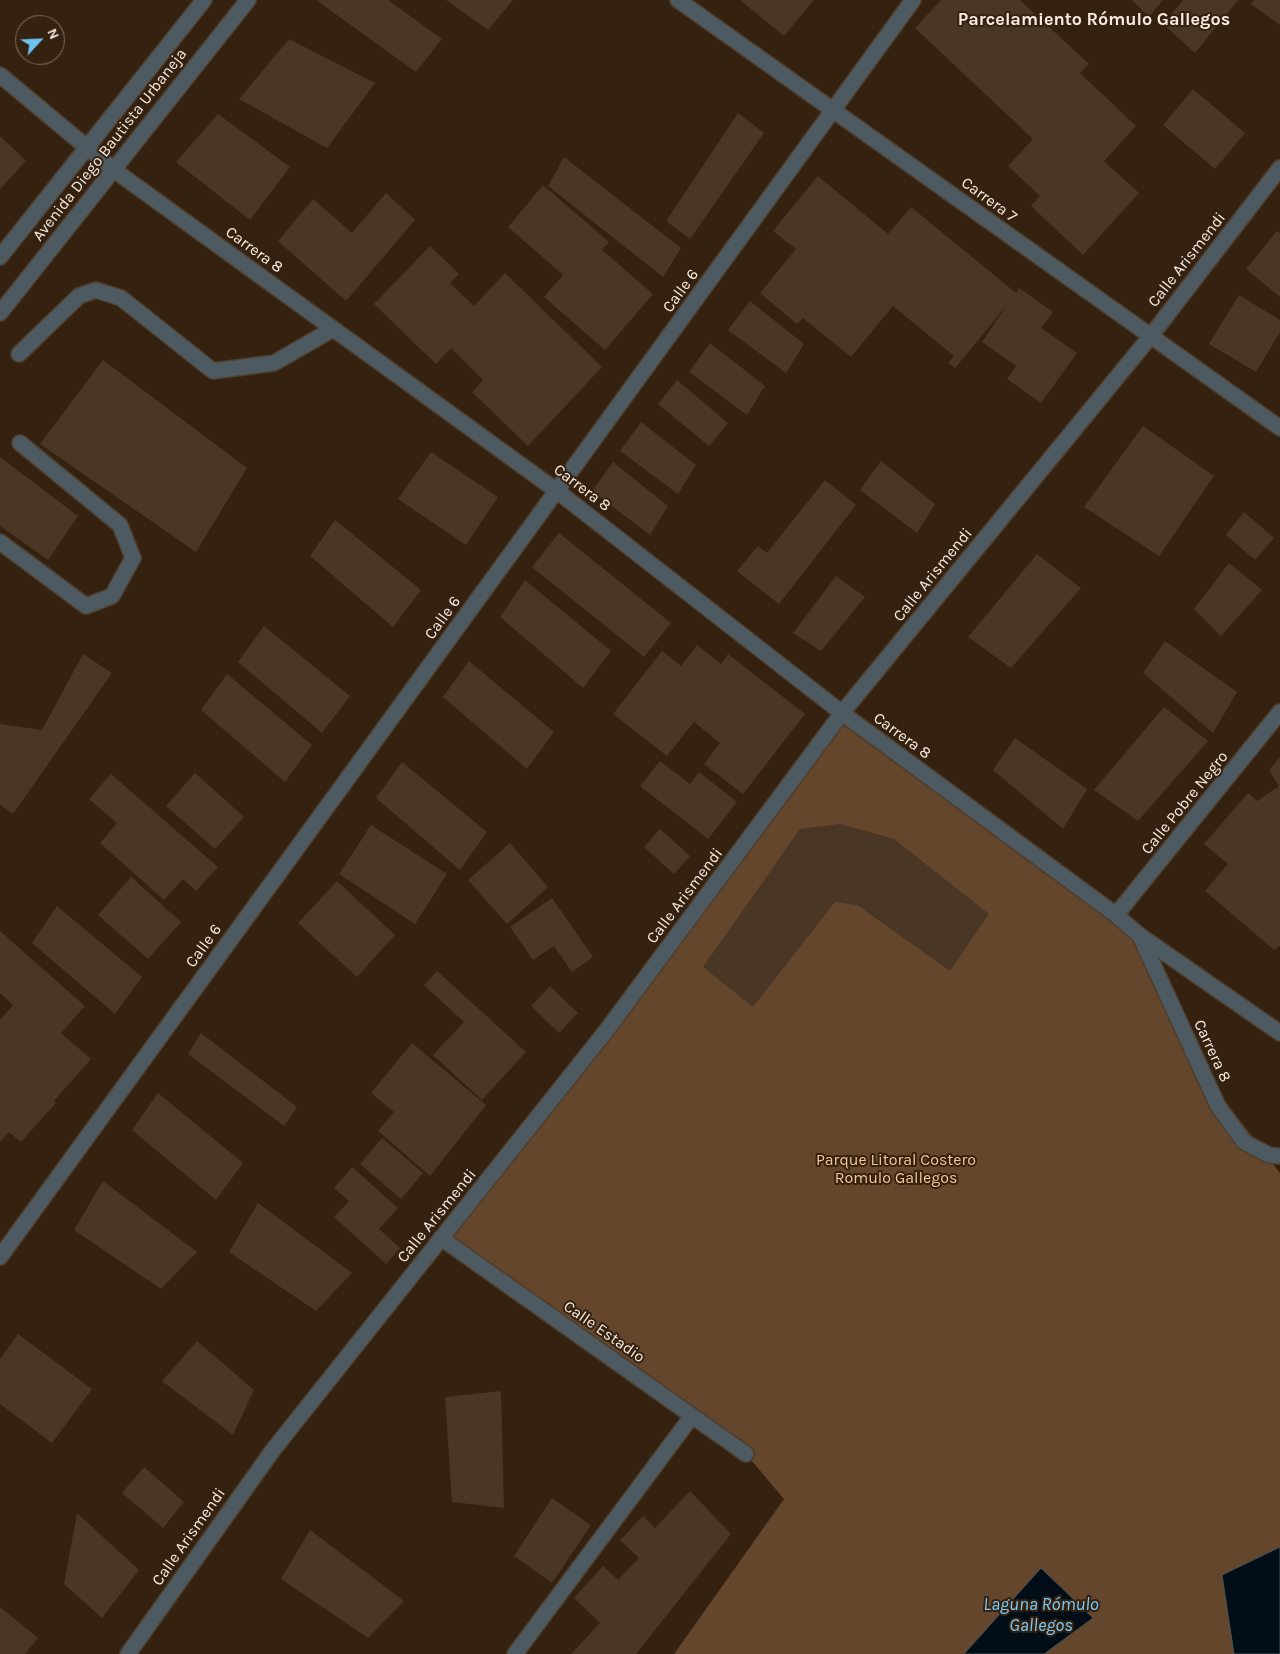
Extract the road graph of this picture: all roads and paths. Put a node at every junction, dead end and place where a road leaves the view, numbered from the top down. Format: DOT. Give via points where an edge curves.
graph roads {
  1 [pos="204,0"];
  2 [pos="248,0"];
  3 [pos="678,0"];
  4 [pos="913,0"];
  5 [pos="0,75"];
  6 [pos="834,110"];
  7 [pos="87,148"];
  8 [pos="1280,168"];
  9 [pos="114,170"];
  10 [pos="0,257"];
  11 [pos="0,313"];
  12 [pos="333,329"];
  13 [pos="1150,336"];
  14 [pos="19,354"];
  15 [pos="1280,428"];
  16 [pos="20,443"];
  17 [pos="557,491"];
  18 [pos="0,542"];
  19 [pos="1280,712"];
  20 [pos="842,713"];
  21 [pos="1116,915"];
  22 [pos="1140,935"];
  23 [pos="1280,1033"];
  24 [pos="1280,1156"];
  25 [pos="441,1238"];
  26 [pos="0,1257"];
  27 [pos="692,1416"];
  28 [pos="746,1454"];
  29 [pos="128,1654"];
  30 [pos="515,1654"];
  1 -- 7 [label="street, Avenida Diego Bautista Urbaneja"];
  2 -- 9 [label="street, Avenida Diego Bautista Urbaneja"];
  3 -- 6 [label="street, Carrera 7"];
  4 -- 6 [label="street, Calle 6"];
  5 -- 7 [label="street, Carrera 8"];
  6 -- 13 [label="street, Carrera 7"];
  6 -- 17 [label="street, Calle 6"];
  7 -- 9 [label="street, Carrera 8"];
  7 -- 10 [label="street, Avenida Diego Bautista Urbaneja"];
  8 -- 13 [label="street, Calle Arismendi"];
  9 -- 11 [label="street, Avenida Diego Bautista Urbaneja"];
  9 -- 12 [label="street, Carrera 8"];
  12 -- 14 [label="street" via="274,363 213,371 121,298 96,290 79,296"];
  12 -- 17 [label="street, Carrera 8"];
  13 -- 15 [label="street, Carrera 7"];
  13 -- 20 [label="street, Calle Arismendi"];
  16 -- 18 [label="street" via="120,525 133,558 112,596 86,606"];
  17 -- 20 [label="street, Carrera 8"];
  17 -- 26 [label="street, Calle 6"];
  19 -- 21 [label="street, Calle Pobre Negro"];
  20 -- 21 [label="street, Carrera 8"];
  20 -- 25 [label="street, Calle Arismendi" via="606,1031"];
  21 -- 22 [label="street, Carrera 8"];
  22 -- 23 [label="street, Carrera 8"];
  22 -- 24 [label="street, Carrera 8" via="1218,1106 1244,1142 1270,1155"];
  25 -- 27 [label="street, Calle Estadio"];
  25 -- 29 [label="street, Calle Arismendi" via="273,1450"];
  27 -- 28 [label="street, Calle Estadio"];
  27 -- 30 [label="street"];
}
